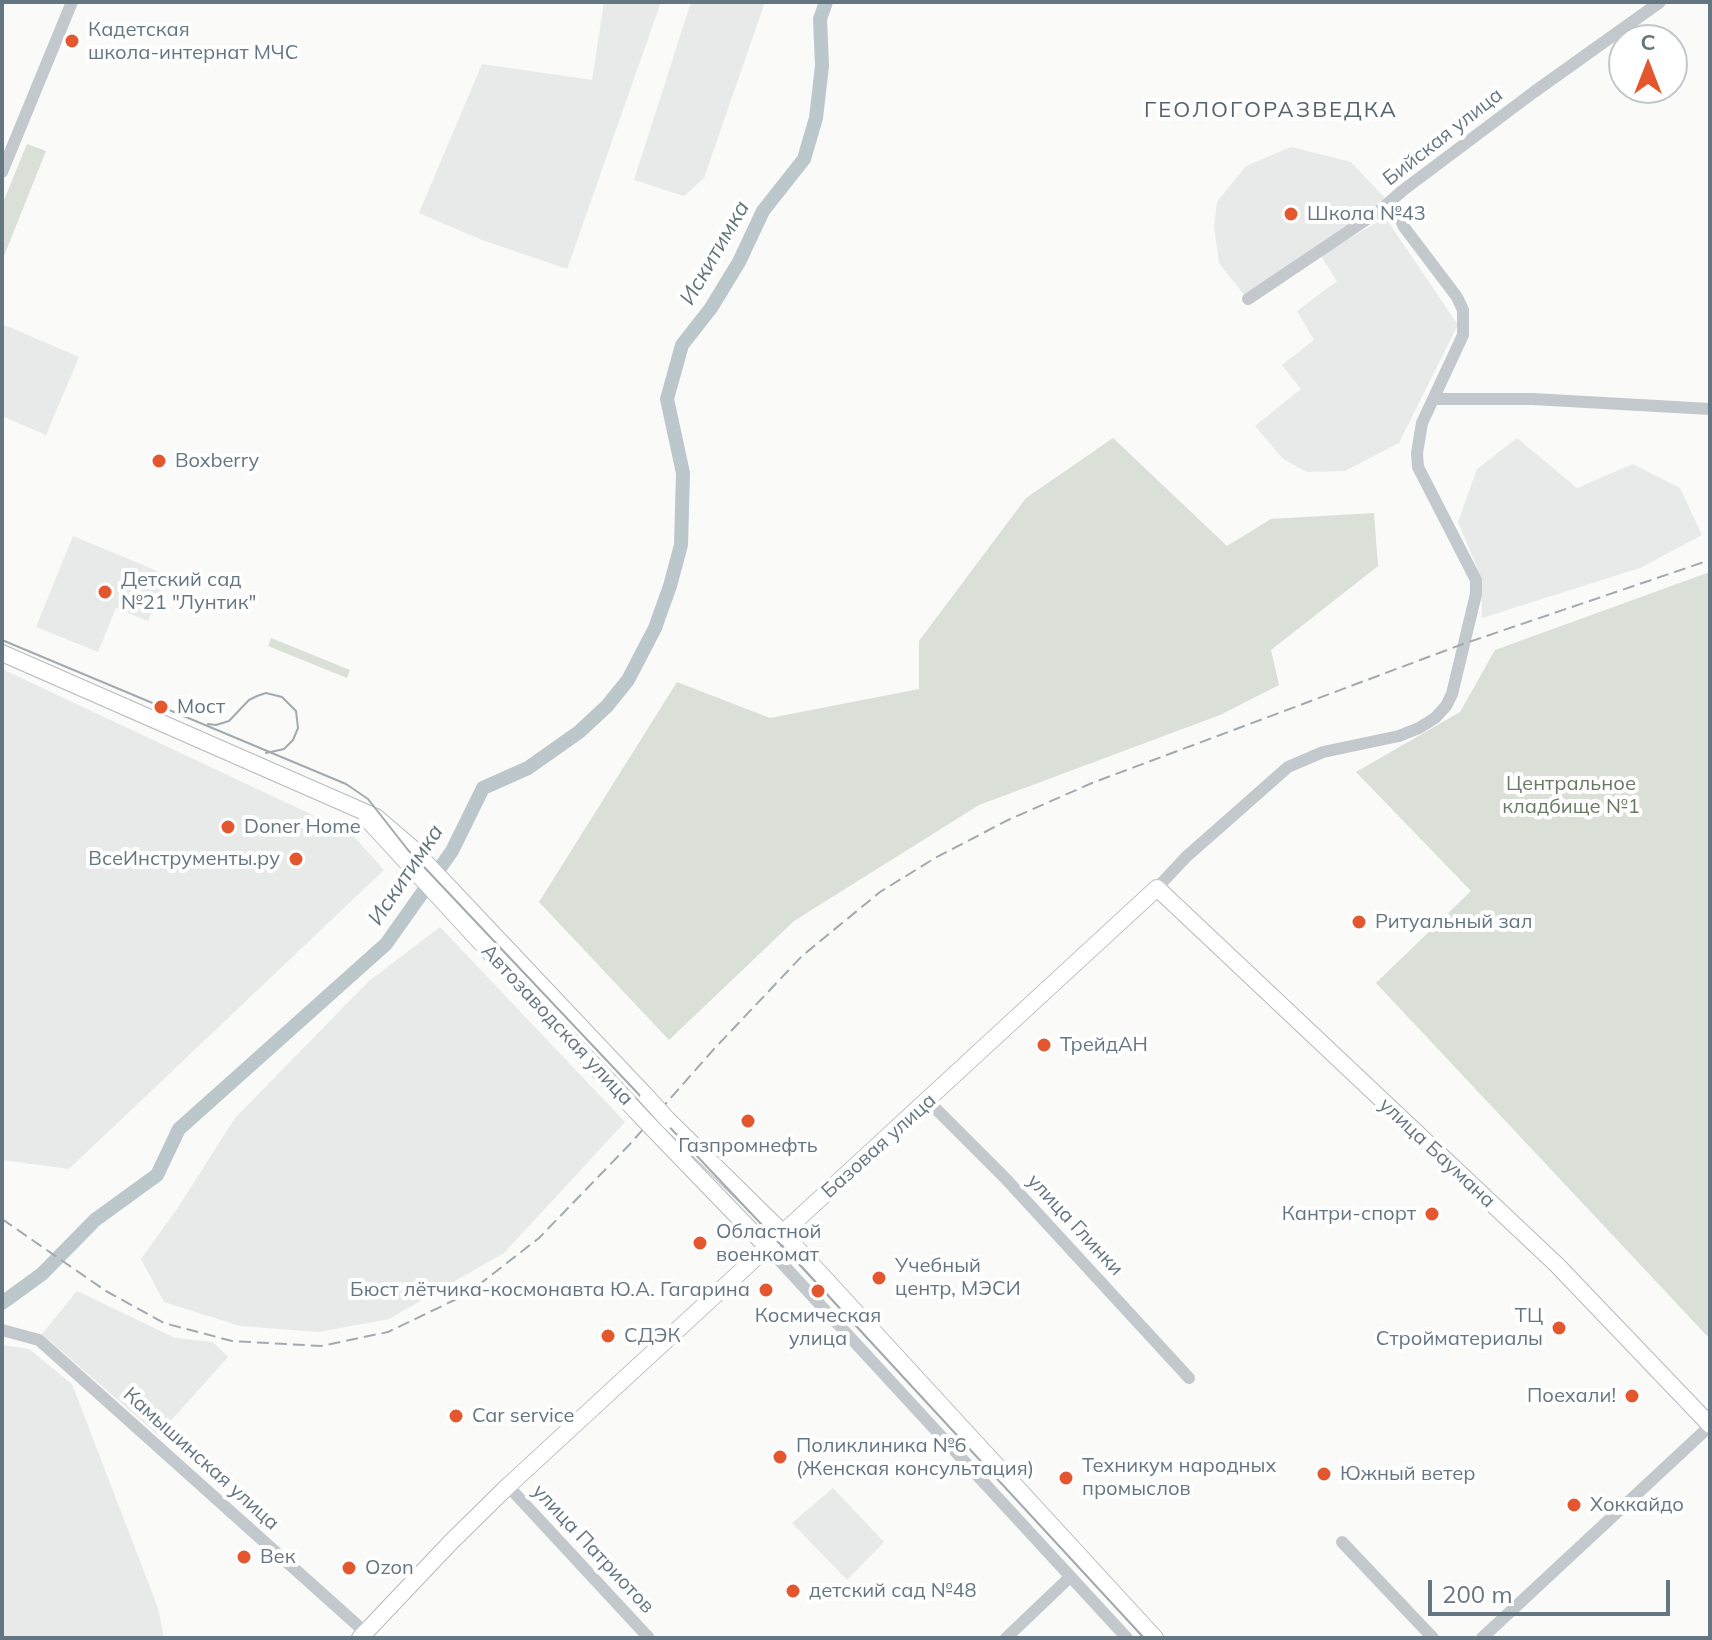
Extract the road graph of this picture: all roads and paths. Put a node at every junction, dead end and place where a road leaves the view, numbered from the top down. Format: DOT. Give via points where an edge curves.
graph roads {
  1 [pos="72,2"];
  2 [pos="1660,2"];
  3 [pos="2,172"];
  4 [pos="1392,201"];
  5 [pos="1248,299"];
  6 [pos="1433,399"];
  7 [pos="1710,409"];
  8 [pos="2,653"];
  9 [pos="1157,888"];
  10 [pos="928,1101"];
  11 [pos="662,1126"];
  12 [pos="783,1233"];
  13 [pos="767,1247"];
  14 [pos="2,1330"];
  15 [pos="1189,1378"];
  16 [pos="1710,1426"];
  17 [pos="508,1486"];
  18 [pos="1342,1542"];
  19 [pos="1069,1578"];
  20 [pos="362,1635"];
  21 [pos="649,1638"];
  22 [pos="1006,1638"];
  23 [pos="1127,1638"];
  24 [pos="1155,1638"];
  25 [pos="1433,1638"];
  26 [pos="1482,1638"];
  1 -- 3 [label="street"];
  2 -- 4 [label="street, Бийская улица"];
  4 -- 5 [label="street, Бийская улица"];
  4 -- 6 [label="street" via="1404,227 1463,310 1463,335"];
  6 -- 7 [label="street"];
  6 -- 9 [label="street" via="1417,439 1418,467 1476,580 1446,706 1419,728 1399,736 1323,752 1288,767"];
  8 -- 11 [label="main road, Автозаводская улица, bridge" via="347,803 406,852"];
  9 -- 10 [label="main road, Базовая улица"];
  9 -- 16 [label="main road, улица Баумана" via="1557,1265"];
  10 -- 12 [label="main road, Базовая улица"];
  10 -- 15 [label="street, улица Глинки"];
  11 -- 12 [label="main road"];
  11 -- 13 [label="main road, Автозаводская улица"];
  12 -- 13 [label="main road, Базовая улица"];
  12 -- 24 [label="main road"];
  13 -- 17 [label="main road, Базовая улица"];
  13 -- 19 [label="street"];
  14 -- 20 [label="street, Камышинская улица" via="39,1340"];
  16 -- 26 [label="street"];
  17 -- 20 [label="main road, Базовая улица"];
  17 -- 21 [label="street, улица Патриотов"];
  18 -- 25 [label="street"];
  19 -- 22 [label="street"];
  19 -- 23 [label="street"];
}
